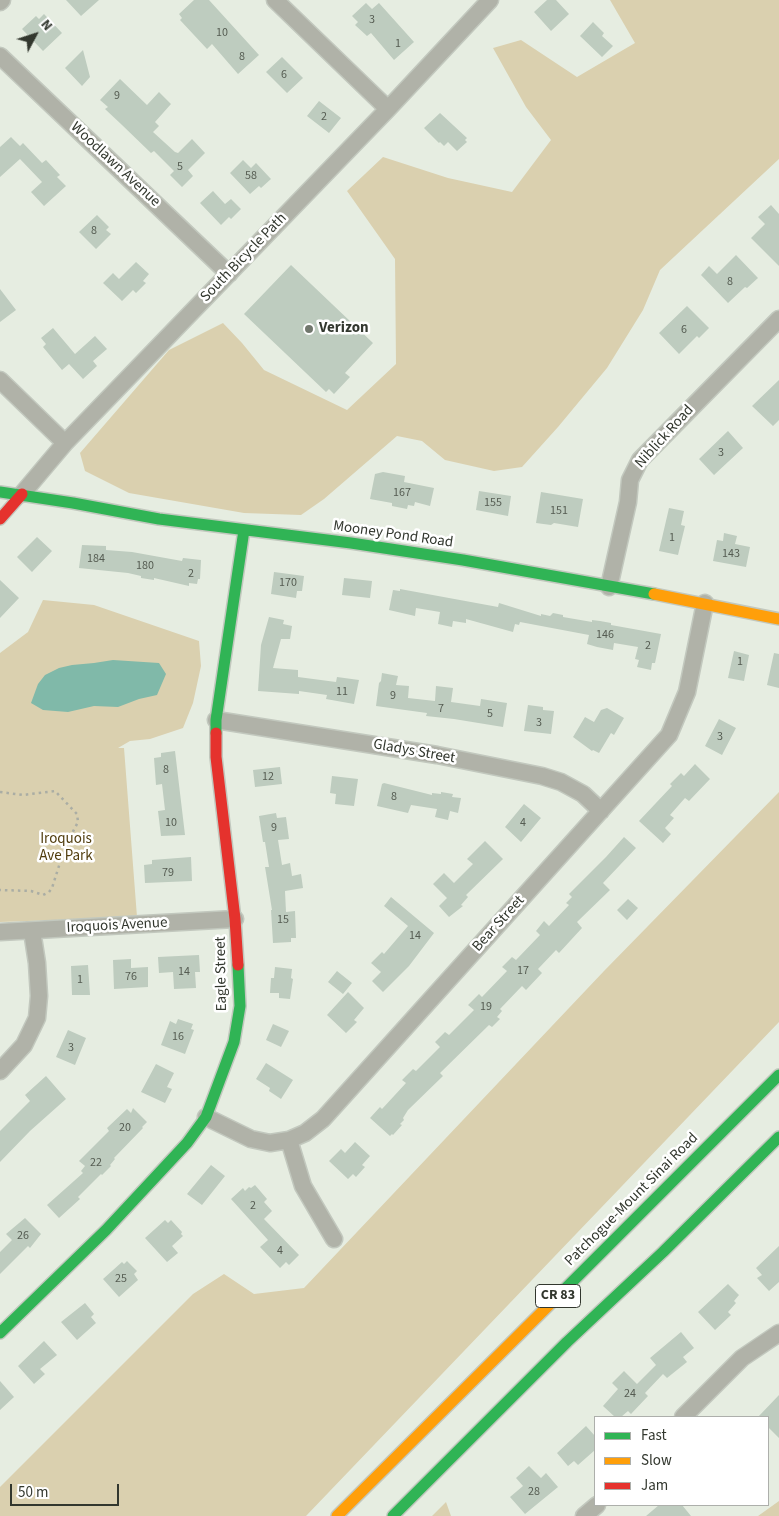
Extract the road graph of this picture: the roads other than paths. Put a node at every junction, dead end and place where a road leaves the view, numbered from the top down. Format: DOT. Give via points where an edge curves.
graph roads {
  1 [pos="274,0"];
  2 [pos="490,0"];
  3 [pos="0,56"];
  4 [pos="388,110"];
  5 [pos="229,274"];
  6 [pos="779,319"];
  7 [pos="0,380"];
  8 [pos="65,443"];
  9 [pos="0,492"];
  10 [pos="22,494"];
  11 [pos="0,519"];
  12 [pos="244,530"];
  13 [pos="609,587"];
  14 [pos="705,603"];
  15 [pos="779,620"];
  16 [pos="216,720"];
  17 [pos="601,811"];
  18 [pos="235,919"];
  19 [pos="32,931"];
  20 [pos="0,932"];
  21 [pos="0,1071"];
  22 [pos="779,1075"];
  23 [pos="206,1116"];
  24 [pos="779,1137"];
  25 [pos="289,1140"];
  26 [pos="334,1239"];
  27 [pos="0,1333"];
  28 [pos="779,1333"];
  29 [pos="684,1416"];
  30 [pos="595,1506"];
  31 [pos="337,1516"];
  32 [pos="393,1516"];
  33 [pos="584,1516"];
  1 -- 4 [label="street"];
  2 -- 4 [label="street, South Bicycle Path"];
  3 -- 5 [label="street, Woodlawn Avenue"];
  4 -- 5 [label="street, South Bicycle Path"];
  5 -- 8 [label="street, South Bicycle Path"];
  6 -- 13 [label="street, Niblick Road" via="640,460 630,480"];
  7 -- 8 [label="street"];
  8 -- 10 [label="street, South Bicycle Path"];
  9 -- 10 [label="main road, Mooney Pond Road"];
  10 -- 11 [label="main road, South Bicycle Path"];
  10 -- 12 [label="main road, Mooney Pond Road" via="159,519"];
  12 -- 13 [label="main road, Mooney Pond Road" via="462,560"];
  12 -- 16 [label="main road, Eagle Street"];
  13 -- 14 [label="main road, Mooney Pond Road"];
  14 -- 15 [label="main road, Mooney Pond Road"];
  14 -- 17 [label="street, Bear Street" via="687,692 669,735"];
  16 -- 17 [label="street, Gladys Street" via="437,755 542,776 583,794"];
  16 -- 18 [label="main road, Eagle Street" via="216,757"];
  17 -- 25 [label="street, Bear Street" via="323,1119"];
  18 -- 19 [label="street, Iroquois Avenue"];
  18 -- 23 [label="main road, Eagle Street" via="240,1006 234,1042"];
  19 -- 20 [label="street, Iroquois Avenue"];
  19 -- 21 [label="street" via="39,996 37,1018 24,1045"];
  22 -- 31 [label="main road, Patchogue-Mount Sinai Road / CR 83"];
  23 -- 25 [label="street, Bear Street" via="251,1139 270,1143"];
  23 -- 27 [label="main road, Eagle Street" via="187,1143 112,1223"];
  24 -- 32 [label="main road, CR 83"];
  25 -- 26 [label="street" via="303,1186"];
  28 -- 29 [label="street" via="742,1358"];
  30 -- 33 [label="street"];
}
